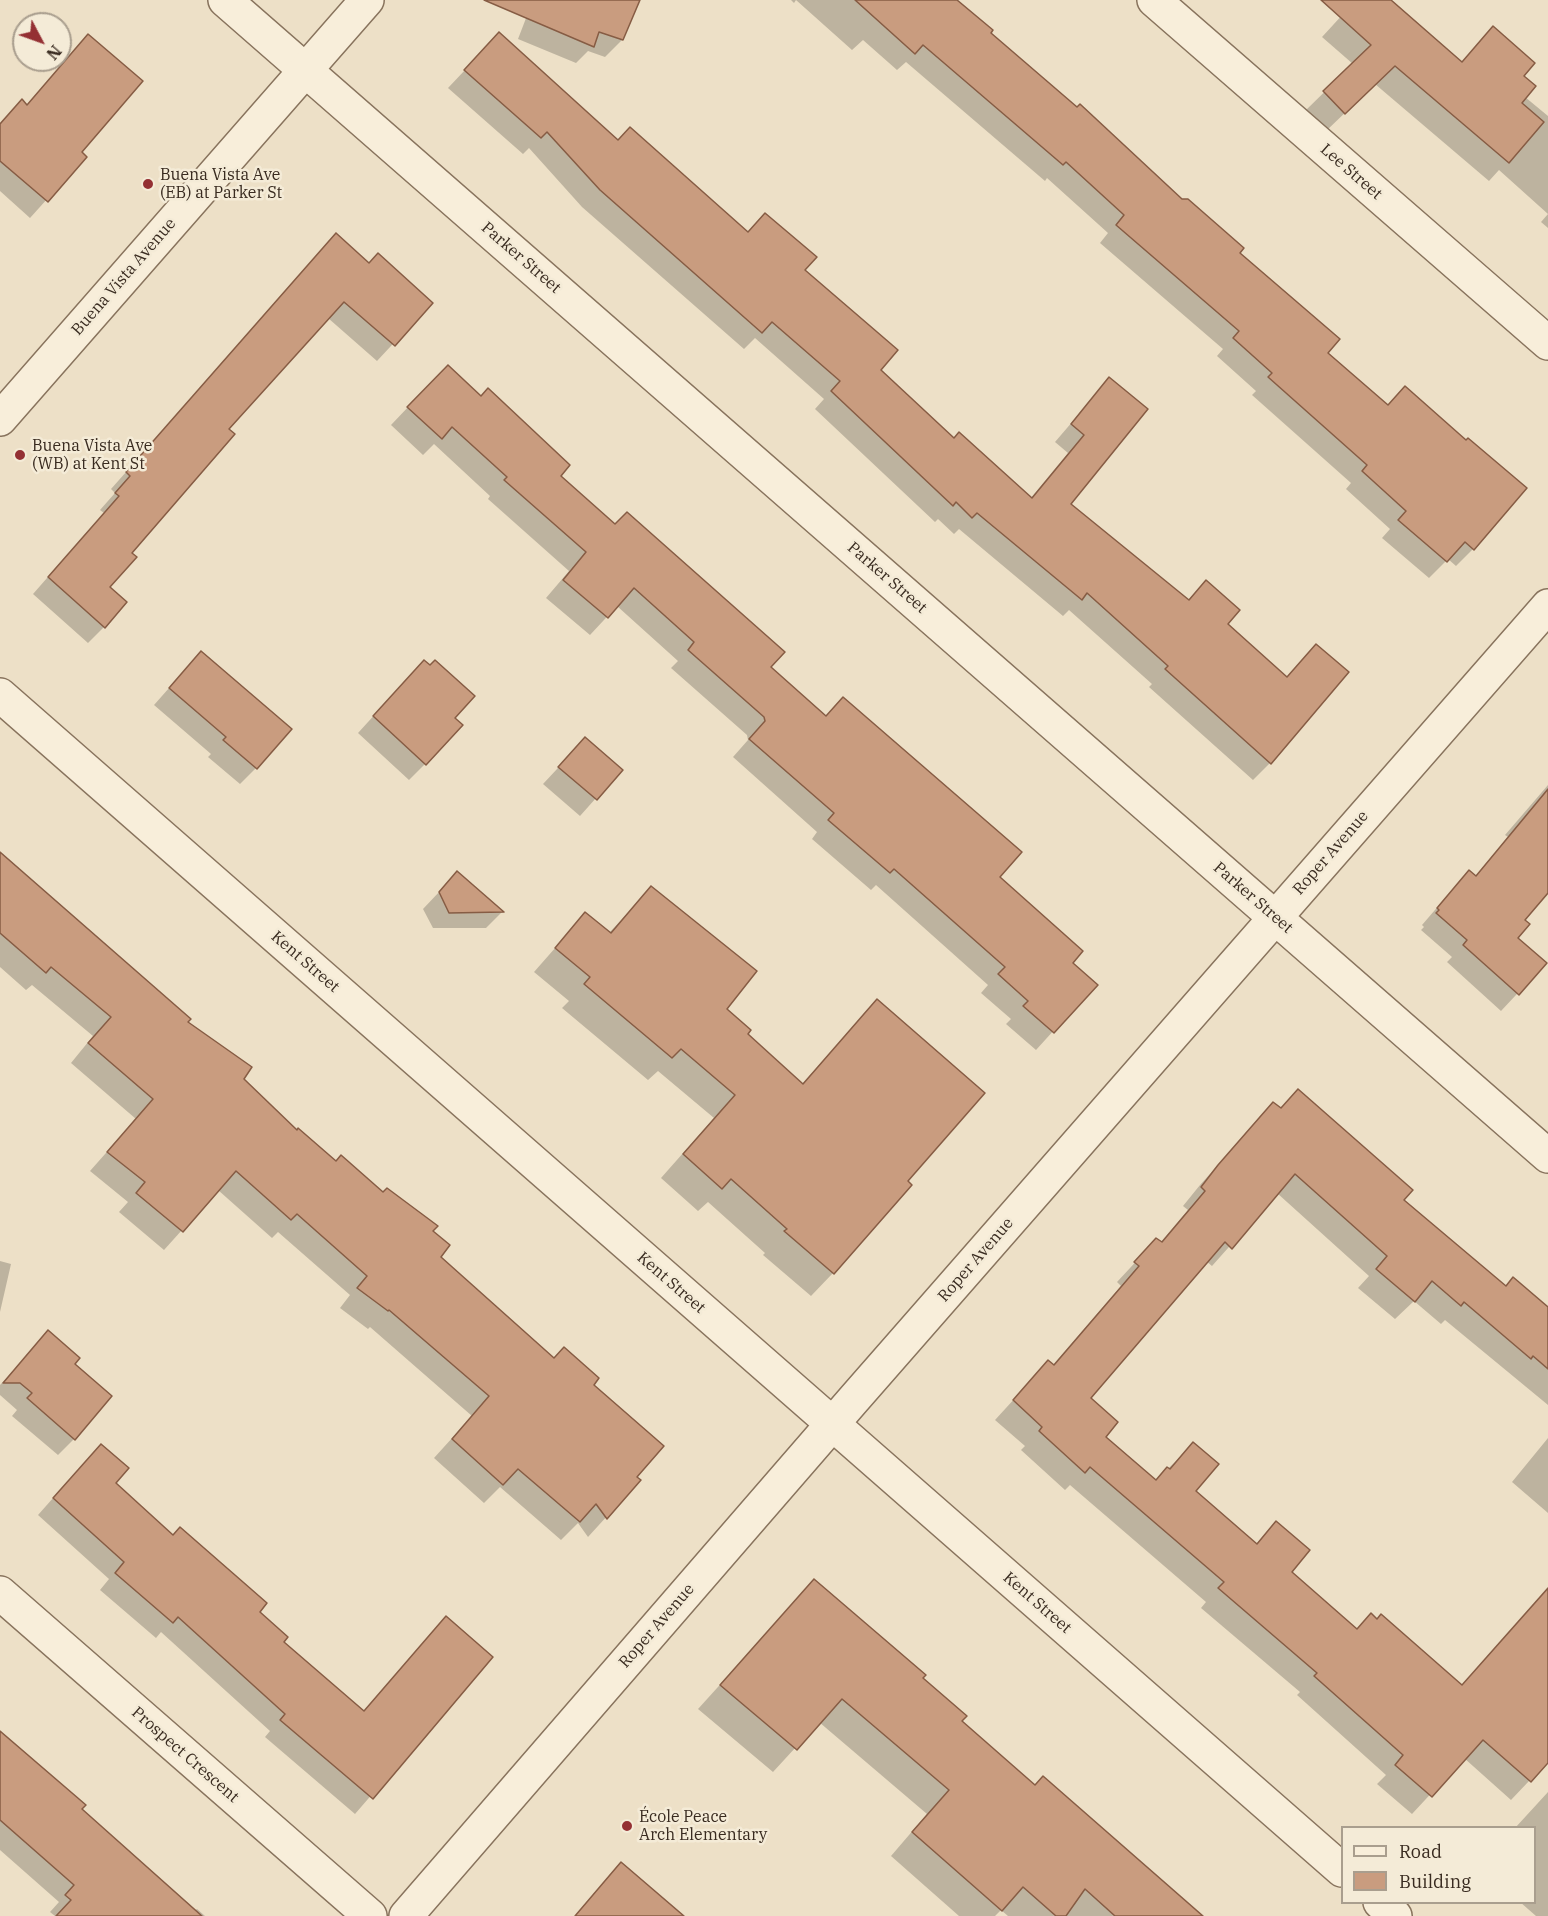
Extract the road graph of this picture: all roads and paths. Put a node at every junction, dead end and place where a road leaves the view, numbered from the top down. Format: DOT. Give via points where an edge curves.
graph roads {
  1 [pos="225,0"];
  2 [pos="367,0"];
  3 [pos="1154,0"];
  4 [pos="306,70"];
  5 [pos="1548,344"];
  6 [pos="0,419"];
  7 [pos="1548,606"];
  8 [pos="0,695"];
  9 [pos="1275,917"];
  10 [pos="1548,1156"];
  11 [pos="832,1424"];
  12 [pos="0,1593"];
  13 [pos="1341,1869"];
  14 [pos="1382,1904"];
  15 [pos="370,1916"];
  16 [pos="406,1916"];
  17 [pos="1395,1916"];
  1 -- 4 [label="street, Parker Street"];
  2 -- 4 [label="street, Buena Vista Avenue"];
  3 -- 5 [label="street, Lee Street"];
  4 -- 6 [label="street, Buena Vista Avenue"];
  4 -- 9 [label="street, Parker Street"];
  7 -- 9 [label="street, Roper Avenue"];
  8 -- 11 [label="street, Kent Street"];
  9 -- 10 [label="street, Parker Street"];
  9 -- 11 [label="street, Roper Avenue"];
  11 -- 13 [label="street, Kent Street"];
  11 -- 16 [label="street, Roper Avenue"];
  12 -- 15 [label="street, Prospect Crescent"];
  14 -- 17 [label="street"];
}
